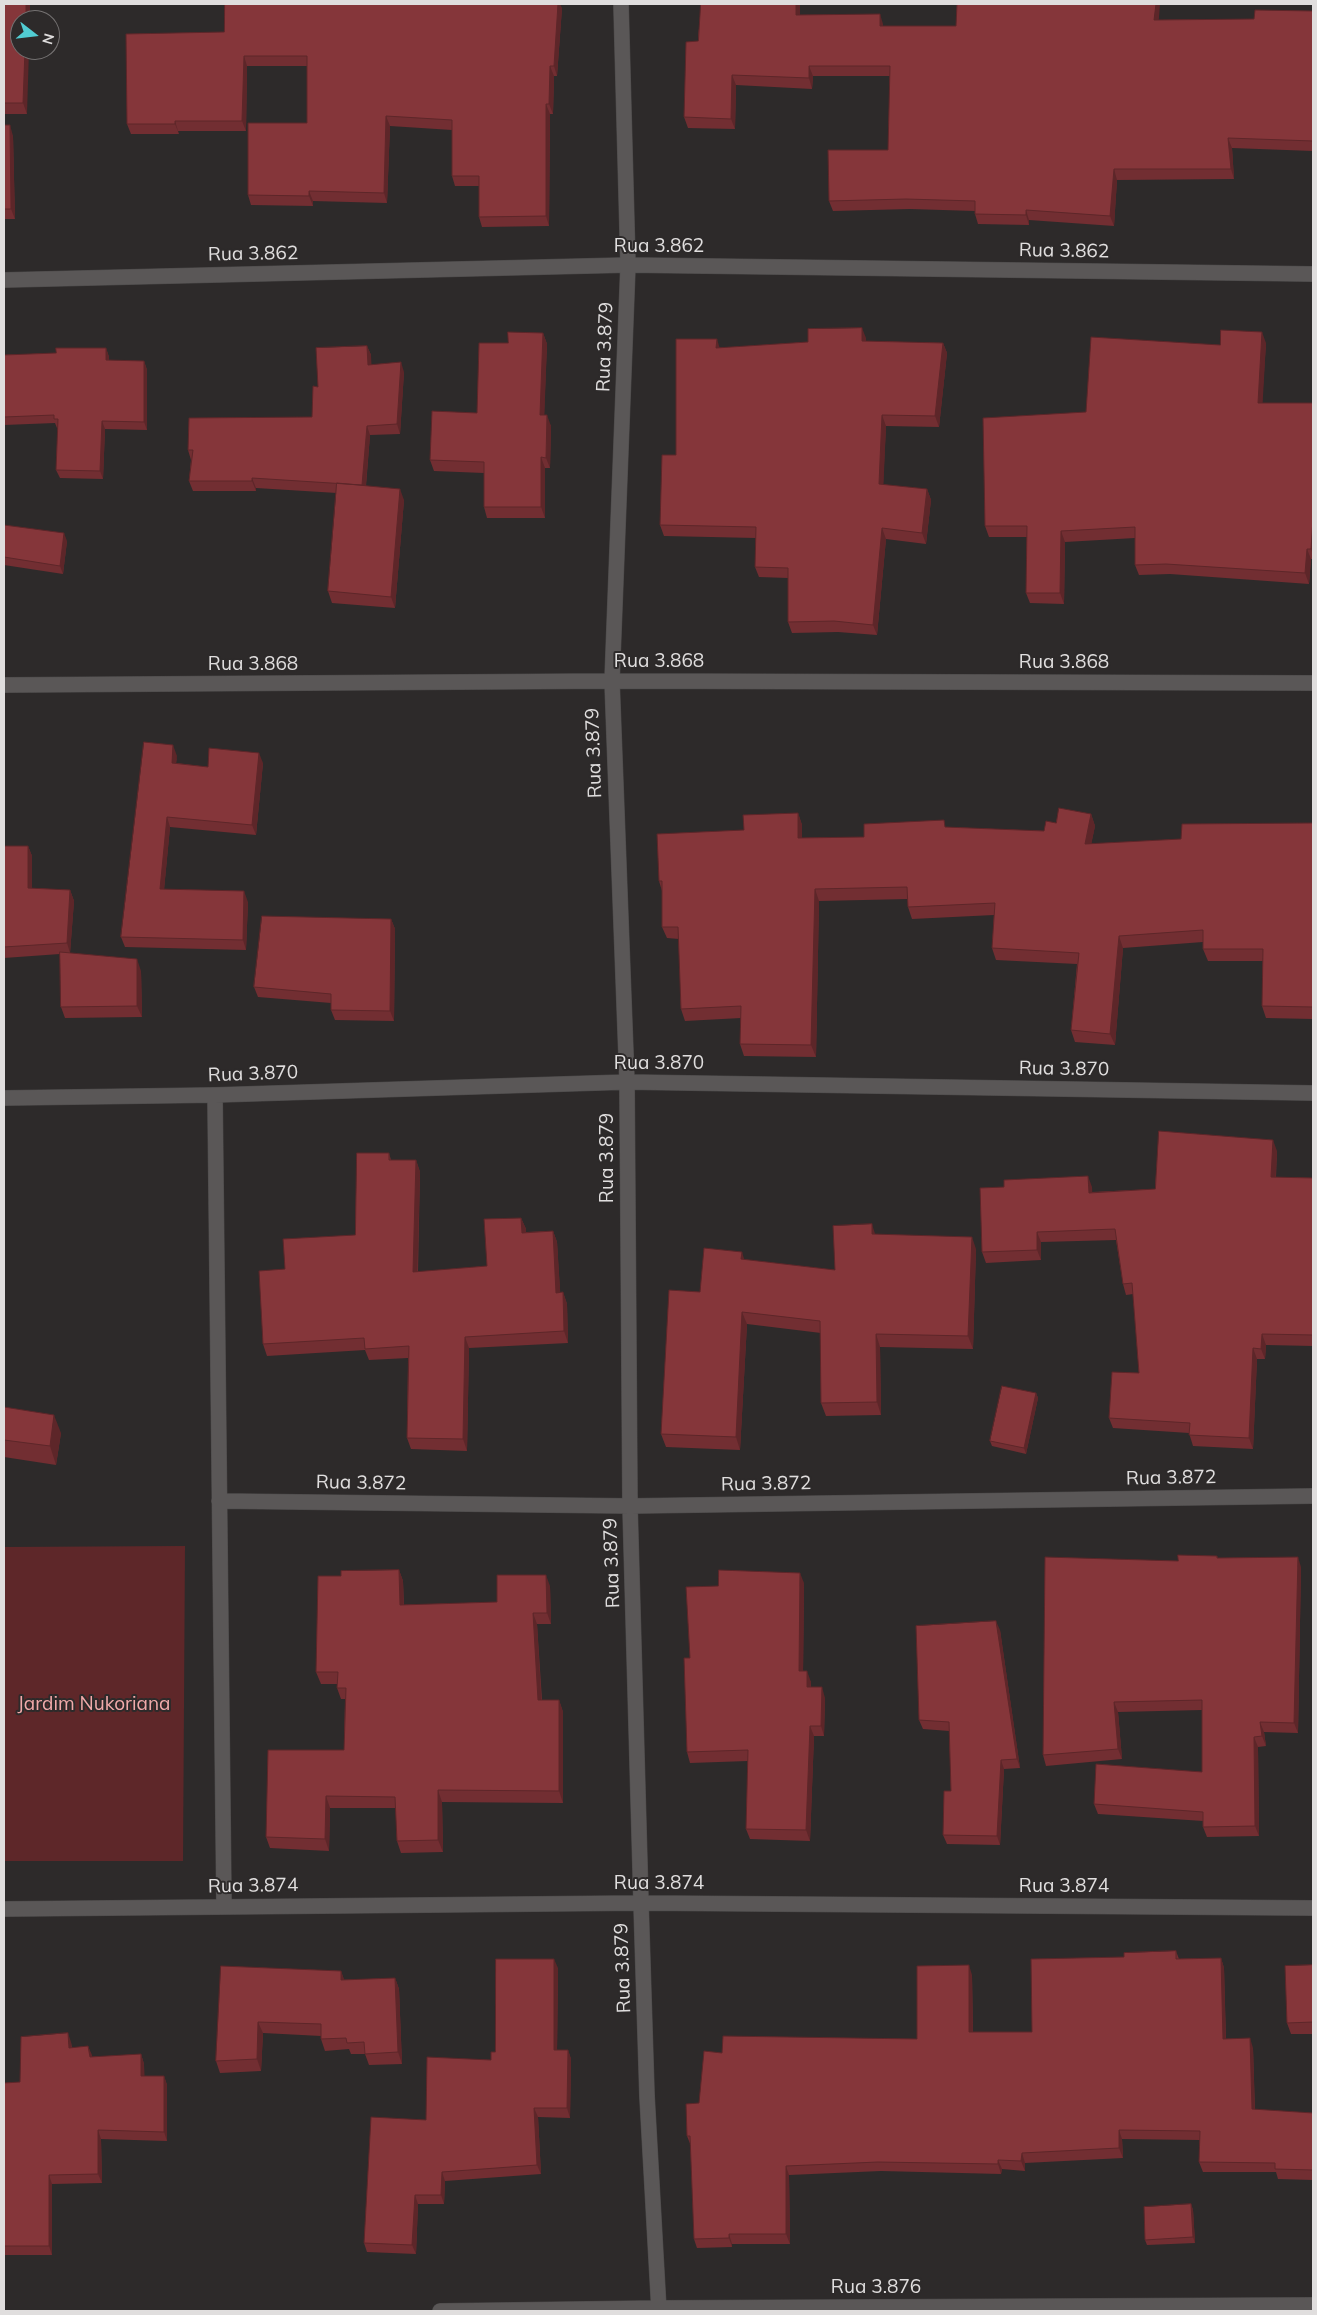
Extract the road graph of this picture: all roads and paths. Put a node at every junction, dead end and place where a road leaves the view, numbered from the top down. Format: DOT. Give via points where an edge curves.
graph roads {
  1 [pos="621,4"];
  2 [pos="628,265"];
  3 [pos="1313,274"];
  4 [pos="4,280"];
  5 [pos="612,681"];
  6 [pos="1313,683"];
  7 [pos="4,685"];
  8 [pos="627,1082"];
  9 [pos="1313,1093"];
  10 [pos="215,1096"];
  11 [pos="4,1098"];
  12 [pos="1313,1496"];
  13 [pos="219,1501"];
  14 [pos="630,1506"];
  15 [pos="641,1903"];
  16 [pos="224,1906"];
  17 [pos="1313,1908"];
  18 [pos="4,1909"];
  19 [pos="1313,2305"];
  20 [pos="659,2309"];
  21 [pos="440,2311"];
  1 -- 2 [label="street, Rua 3.879"];
  2 -- 3 [label="street, Rua 3.862"];
  2 -- 4 [label="street, Rua 3.862"];
  2 -- 5 [label="street, Rua 3.879"];
  5 -- 6 [label="street, Rua 3.868"];
  5 -- 7 [label="street, Rua 3.868"];
  5 -- 8 [label="street, Rua 3.879"];
  8 -- 9 [label="street, Rua 3.870"];
  8 -- 10 [label="street, Rua 3.870"];
  8 -- 14 [label="street, Rua 3.879"];
  10 -- 11 [label="street, Rua 3.870"];
  10 -- 13 [label="street"];
  12 -- 14 [label="street, Rua 3.872"];
  13 -- 14 [label="street, Rua 3.872"];
  13 -- 16 [label="street"];
  14 -- 15 [label="street, Rua 3.879"];
  15 -- 16 [label="street, Rua 3.874"];
  15 -- 17 [label="street, Rua 3.874"];
  15 -- 20 [label="street, Rua 3.879" via="646,2096"];
  16 -- 18 [label="street, Rua 3.874"];
  19 -- 20 [label="street, Rua 3.876"];
  20 -- 21 [label="street, Rua 3.876"];
}
